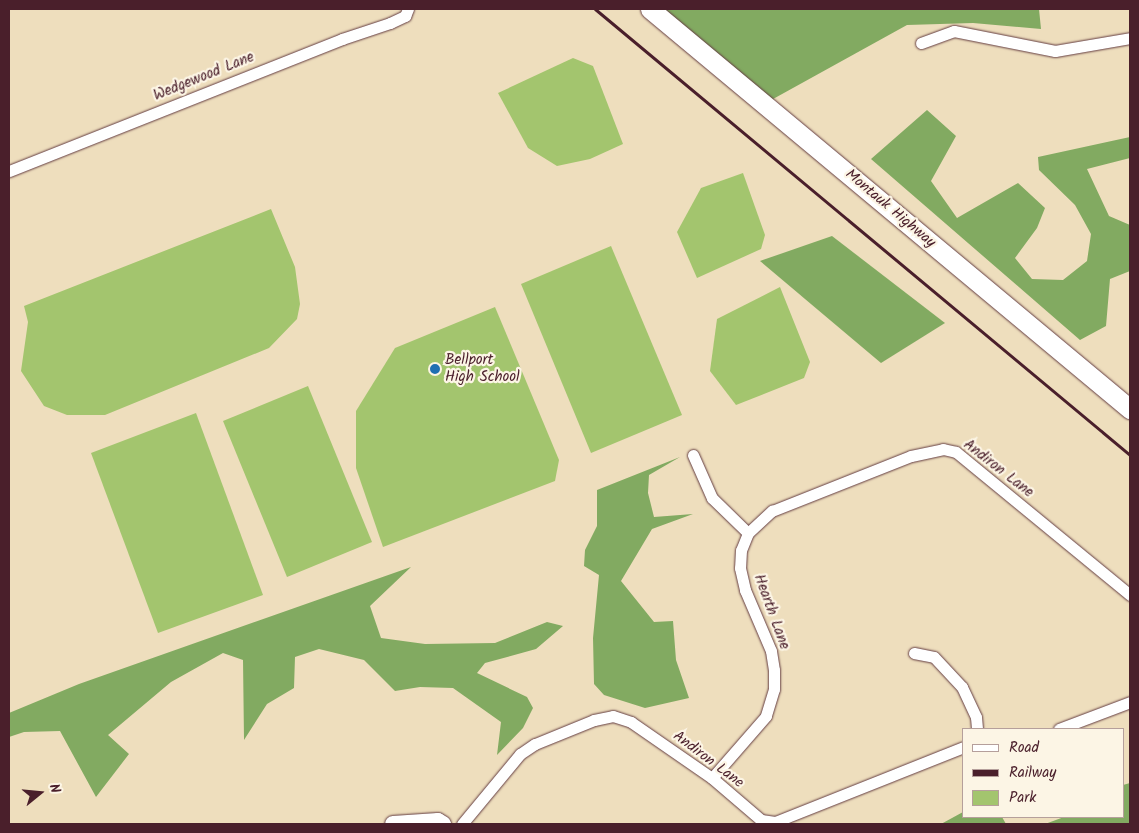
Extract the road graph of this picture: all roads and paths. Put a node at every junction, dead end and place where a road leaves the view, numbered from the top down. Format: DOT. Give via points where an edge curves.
graph roads {
  1 [pos="408,9"];
  2 [pos="650,9"];
  3 [pos="1130,38"];
  4 [pos="921,43"];
  5 [pos="9,171"];
  6 [pos="1130,409"];
  7 [pos="693,455"];
  8 [pos="748,533"];
  9 [pos="1130,595"];
  10 [pos="914,653"];
  11 [pos="1130,702"];
  12 [pos="977,728"];
  13 [pos="1062,728"];
  14 [pos="962,747"];
  15 [pos="712,778"];
  16 [pos="393,824"];
  17 [pos="443,824"];
  18 [pos="462,824"];
  1 -- 5 [label="street, Wedgewood Lane" via="405,16 390,23"];
  2 -- 6 [label="main road, Montauk Highway"];
  3 -- 4 [label="street" via="1055,51 954,32"];
  7 -- 8 [label="street" via="712,498"];
  8 -- 9 [label="street, Andiron Lane" via="772,511 911,456 943,449 956,452"];
  8 -- 15 [label="street, Hearth Lane" via="740,550 740,568 745,590 772,651 774,690 766,716"];
  10 -- 12 [label="street" via="934,657 962,687 976,717"];
  11 -- 13 [label="street"];
  14 -- 15 [label="street, Andiron Lane" via="775,822 761,820"];
  15 -- 18 [label="street, Andiron Lane" via="631,722 613,716 594,720 534,744 520,754"];
  16 -- 17 [label="main road" via="438,821"];
}
